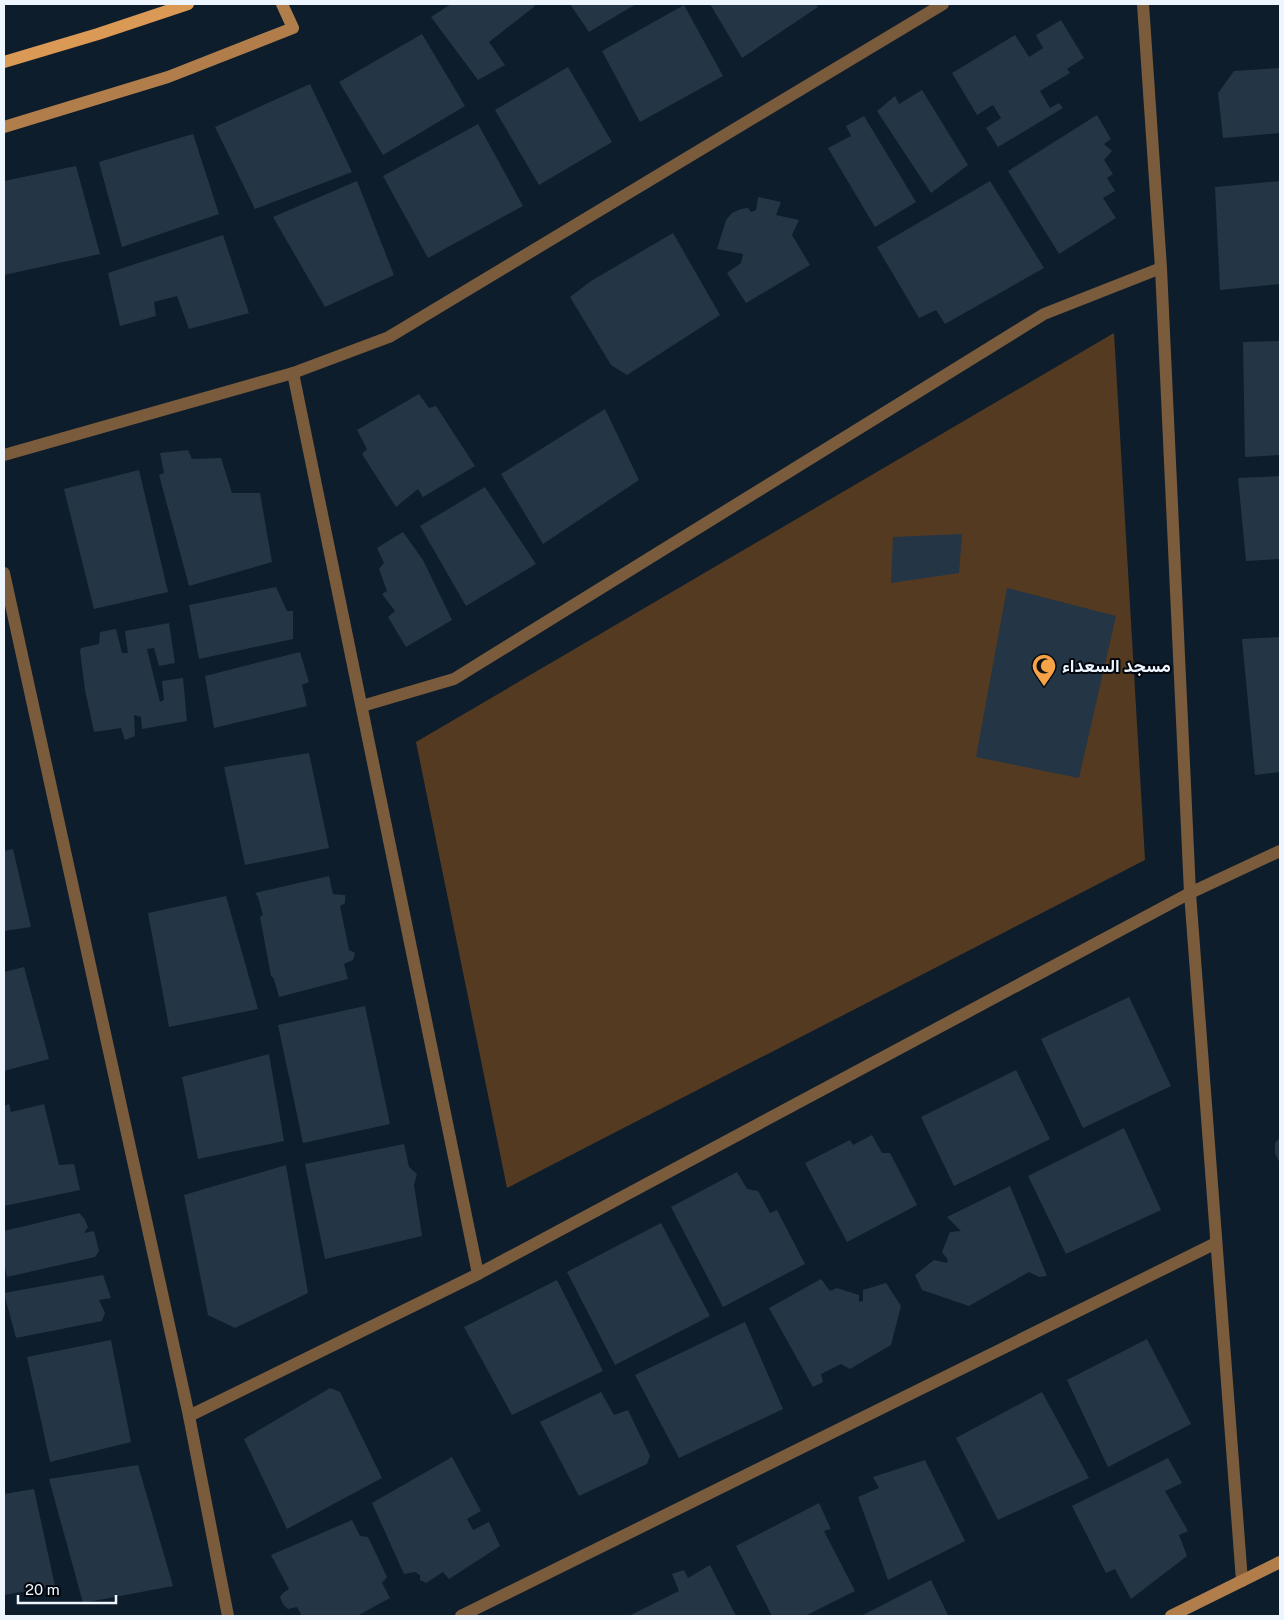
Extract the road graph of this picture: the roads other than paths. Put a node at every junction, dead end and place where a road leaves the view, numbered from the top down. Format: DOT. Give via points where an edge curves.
graph roads {
  1 [pos="188,4"];
  2 [pos="282,4"];
  3 [pos="943,4"];
  4 [pos="1143,4"];
  5 [pos="4,62"];
  6 [pos="4,127"];
  7 [pos="1161,268"];
  8 [pos="293,372"];
  9 [pos="4,455"];
  10 [pos="4,573"];
  11 [pos="362,706"];
  12 [pos="1280,851"];
  13 [pos="1190,893"];
  14 [pos="1216,1243"];
  15 [pos="478,1274"];
  16 [pos="189,1416"];
  17 [pos="1280,1562"];
  18 [pos="1242,1581"];
  19 [pos="228,1616"];
  20 [pos="461,1616"];
  21 [pos="1171,1616"];
  1 -- 5 [label="main road"];
  2 -- 6 [label="street" via="292,28 168,77"];
  3 -- 8 [label="street" via="389,337"];
  4 -- 7 [label="street"];
  7 -- 11 [label="street" via="1044,314 454,679"];
  7 -- 13 [label="street"];
  8 -- 9 [label="street"];
  8 -- 11 [label="street"];
  10 -- 16 [label="street"];
  11 -- 15 [label="street"];
  12 -- 13 [label="street"];
  13 -- 14 [label="street"];
  13 -- 15 [label="street"];
  14 -- 18 [label="street"];
  14 -- 20 [label="street"];
  15 -- 16 [label="street"];
  16 -- 19 [label="street"];
  17 -- 18 [label="street"];
  18 -- 21 [label="street"];
}
